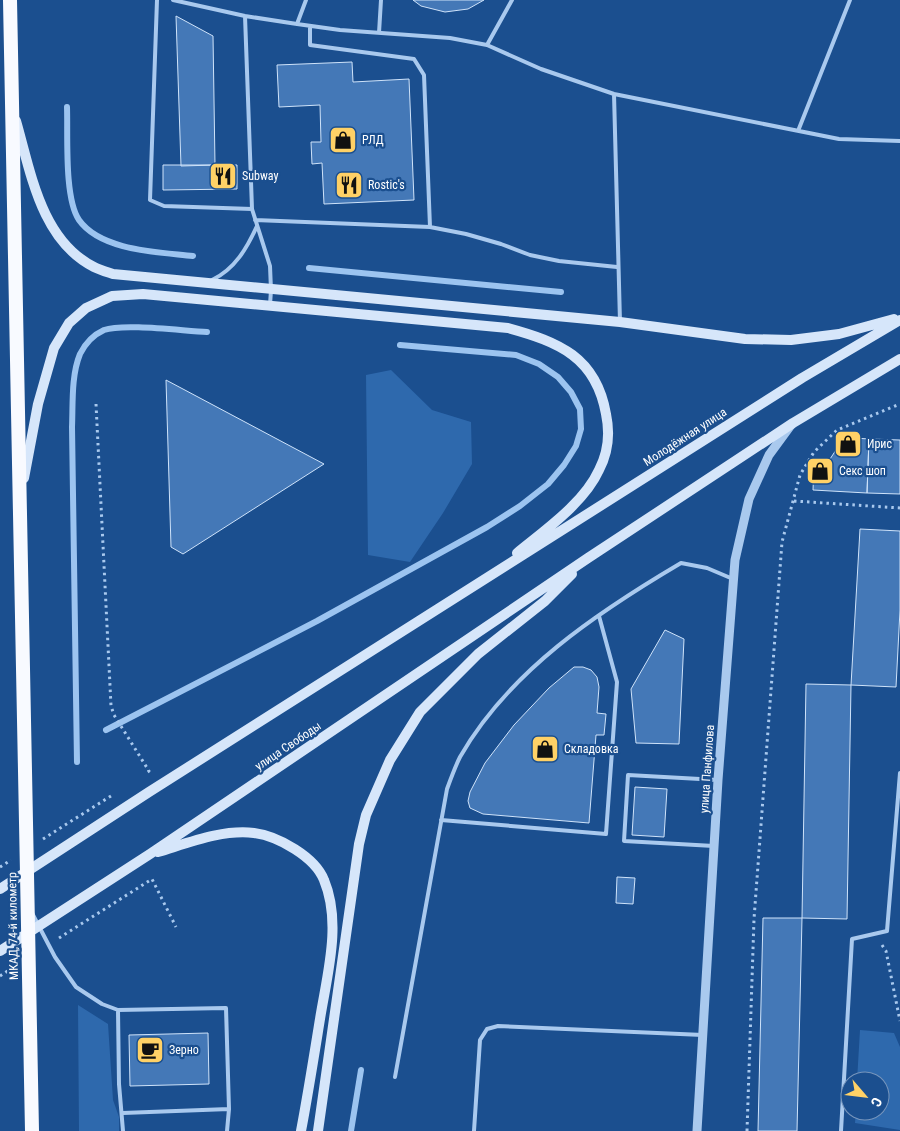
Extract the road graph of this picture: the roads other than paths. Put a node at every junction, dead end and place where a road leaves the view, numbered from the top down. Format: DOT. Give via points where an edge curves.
graph roads {
  1 [pos="10,0"];
  2 [pos="158,0"];
  3 [pos="173,0"];
  4 [pos="306,0"];
  5 [pos="381,0"];
  6 [pos="512,0"];
  7 [pos="850,0"];
  8 [pos="244,16"];
  9 [pos="297,24"];
  10 [pos="310,26"];
  11 [pos="379,33"];
  12 [pos="487,45"];
  13 [pos="614,94"];
  14 [pos="12,109"];
  15 [pos="798,132"];
  16 [pos="900,141"];
  17 [pos="252,209"];
  18 [pos="255,220"];
  19 [pos="257,226"];
  20 [pos="430,227"];
  21 [pos="617,267"];
  22 [pos="204,283"];
  23 [pos="271,290"];
  24 [pos="270,306"];
  25 [pos="900,319"];
  26 [pos="620,322"];
  27 [pos="900,359"];
  28 [pos="793,423"];
  29 [pos="20,499"];
  30 [pos="588,558"];
  31 [pos="486,580"];
  32 [pos="733,580"];
  33 [pos="599,616"];
  34 [pos="900,773"];
  35 [pos="718,780"];
  36 [pos="441,820"];
  37 [pos="714,846"];
  38 [pos="150,854"];
  39 [pos="0,890"];
  40 [pos="27,902"];
  41 [pos="0,951"];
  42 [pos="118,1010"];
  43 [pos="703,1035"];
  44 [pos="395,1077"];
  45 [pos="229,1109"];
  46 [pos="123,1113"];
  47 [pos="32,1131"];
  48 [pos="123,1131"];
  49 [pos="227,1131"];
  50 [pos="302,1131"];
  51 [pos="318,1131"];
  52 [pos="474,1131"];
  53 [pos="697,1131"];
  54 [pos="842,1131"];
  1 -- 14 [label="highway, МКАД, 74-й километр"];
  2 -- 17 [label="lane" via="150,200 164,206"];
  3 -- 8 [label="lane"];
  4 -- 9 [label="lane"];
  5 -- 11 [label="lane"];
  6 -- 12 [label="lane"];
  7 -- 15 [label="lane"];
  8 -- 9 [label="lane"];
  8 -- 17 [label="lane"];
  9 -- 10 [label="lane"];
  10 -- 11 [label="lane"];
  10 -- 20 [label="lane" via="310,45 414,59 424,75"];
  11 -- 12 [label="lane" via="450,38"];
  12 -- 13 [label="lane" via="541,69"];
  13 -- 15 [label="lane"];
  13 -- 21 [label="lane"];
  14 -- 22 [label="main road" via="41,206 59,238 75,255 113,274"];
  14 -- 29 [label="highway, МКАД, 74-й километр"];
  15 -- 16 [label="lane" via="839,140"];
  17 -- 18 [label="lane"];
  18 -- 19 [label="lane"];
  18 -- 20 [label="lane"];
  19 -- 22 [label="lane" via="246,250 221,276"];
  19 -- 23 [label="lane" via="270,266"];
  20 -- 21 [label="lane" via="466,234 530,255"];
  21 -- 26 [label="lane"];
  22 -- 23 [label="main road"];
  23 -- 24 [label="lane"];
  23 -- 26 [label="main road"];
  24 -- 29 [label="main road" via="143,294 112,296 86,308 69,323 54,348 38,404"];
  24 -- 31 [label="main road" via="508,328 564,348 583,364 597,383 608,424 606,450 599,471 578,501"];
  25 -- 26 [label="main road" via="839,334 792,340 745,339"];
  25 -- 31 [label="main road, Молодёжная улица"];
  27 -- 28 [label="main road"];
  28 -- 30 [label="main road"];
  28 -- 32 [label="street, улица Панфилова" via="769,455 749,499"];
  29 -- 40 [label="highway, МКАД, 74-й километр"];
  30 -- 38 [label="main road, улица Свободы"];
  30 -- 51 [label="main road" via="545,601 478,654 443,687 420,712 390,760 366,815 358,844"];
  31 -- 39 [label="main road" via="148,792"];
  32 -- 33 [label="lane" via="707,568 680,563"];
  32 -- 35 [label="street, улица Панфилова"];
  33 -- 36 [label="lane" via="559,644 485,720 460,758 447,789"];
  33 -- 36 [label="lane" via="617,682 606,834"];
  34 -- 54 [label="lane" via="888,931 852,940"];
  35 -- 37 [label="street, улица Панфилова"];
  35 -- 37 [label="lane" via="628,775 624,831 624,841"];
  36 -- 44 [label="lane"];
  37 -- 43 [label="street, улица Панфилова"];
  38 -- 41 [label="main road, улица Свободы"];
  38 -- 50 [label="main road" via="219,834 255,833 282,841 306,856 324,878 332,910 331,950"];
  40 -- 42 [label="lane" via="55,957 76,987"];
  40 -- 47 [label="highway, МКАД, 74-й километр"];
  42 -- 45 [label="lane" via="226,1008"];
  42 -- 46 [label="lane" via="119,1084"];
  43 -- 52 [label="lane" via="498,1026 487,1029 480,1040"];
  43 -- 53 [label="street, улица Панфилова"];
  45 -- 46 [label="lane"];
  45 -- 49 [label="lane"];
  46 -- 48 [label="lane"];
}
